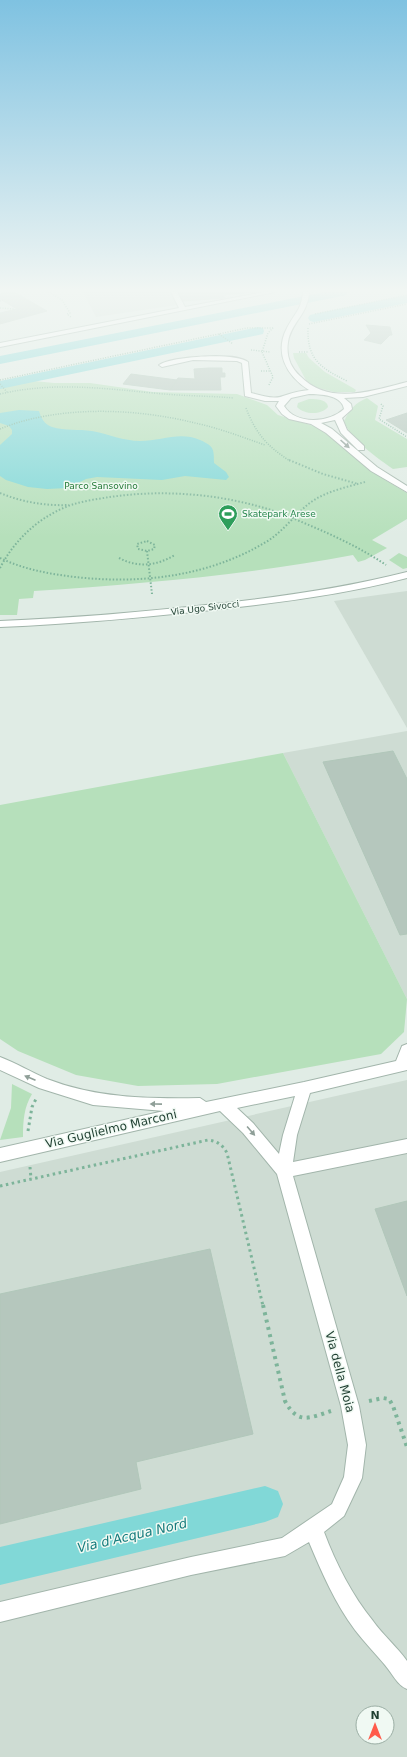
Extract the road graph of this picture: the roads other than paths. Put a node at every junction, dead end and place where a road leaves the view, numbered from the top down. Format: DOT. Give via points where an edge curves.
graph roads {
  1 [pos="246,374"];
  2 [pos="293,374"];
  3 [pos="295,377"];
  4 [pos="407,384"];
  5 [pos="318,392"];
  6 [pos="293,394"];
  7 [pos="362,395"];
  8 [pos="337,396"];
  9 [pos="284,399"];
  10 [pos="347,404"];
  11 [pos="338,418"];
  12 [pos="313,422"];
  13 [pos="407,482"];
  14 [pos="407,490"];
  15 [pos="407,576"];
  16 [pos="0,624"];
  17 [pos="407,1050"];
  18 [pos="0,1064"];
  19 [pos="404,1065"];
  20 [pos="304,1088"];
  21 [pos="223,1104"];
  22 [pos="407,1146"];
  23 [pos="0,1155"];
  24 [pos="284,1171"];
  25 [pos="313,1529"];
  26 [pos="0,1612"];
  27 [pos="407,1679"];
  1 -- 9 [label="street" via="248,394 265,399"];
  2 -- 3 [label="street"];
  3 -- 5 [label="street"];
  3 -- 6 [label="street" via="296,387"];
  4 -- 7 [label="street"];
  5 -- 6 [label="street"];
  5 -- 8 [label="street"];
  6 -- 9 [label="street"];
  7 -- 8 [label="street"];
  7 -- 10 [label="street"];
  8 -- 10 [label="street"];
  9 -- 12 [label="street" via="280,406 285,413 297,419"];
  10 -- 11 [label="street" via="345,414"];
  11 -- 12 [label="street"];
  11 -- 13 [label="street" via="344,431 355,442 376,461"];
  12 -- 14 [label="street, one-way" via="329,431 365,462"];
  15 -- 16 [label="street, Via Ugo Sivocci" via="300,597 146,615"];
  17 -- 19 [label="street"];
  21 -- 18 [label="street, Via Guglielmo Marconi, one-way" via="153,1105 93,1099 44,1084"];
  19 -- 20 [label="street, Via Guglielmo Marconi"];
  20 -- 21 [label="street, Via Guglielmo Marconi"];
  20 -- 24 [label="street, Via della Moia" via="290,1135"];
  21 -- 23 [label="street, Via Guglielmo Marconi"];
  21 -- 24 [label="street, Via della Moia, one-way" via="248,1128"];
  22 -- 24 [label="street"];
  24 -- 25 [label="street, Via della Moia" via="350,1406 357,1445 353,1478 338,1510"];
  25 -- 26 [label="street, Via della Moia" via="285,1546"];
  25 -- 27 [label="street" via="340,1591 361,1623 401,1668"];
}
